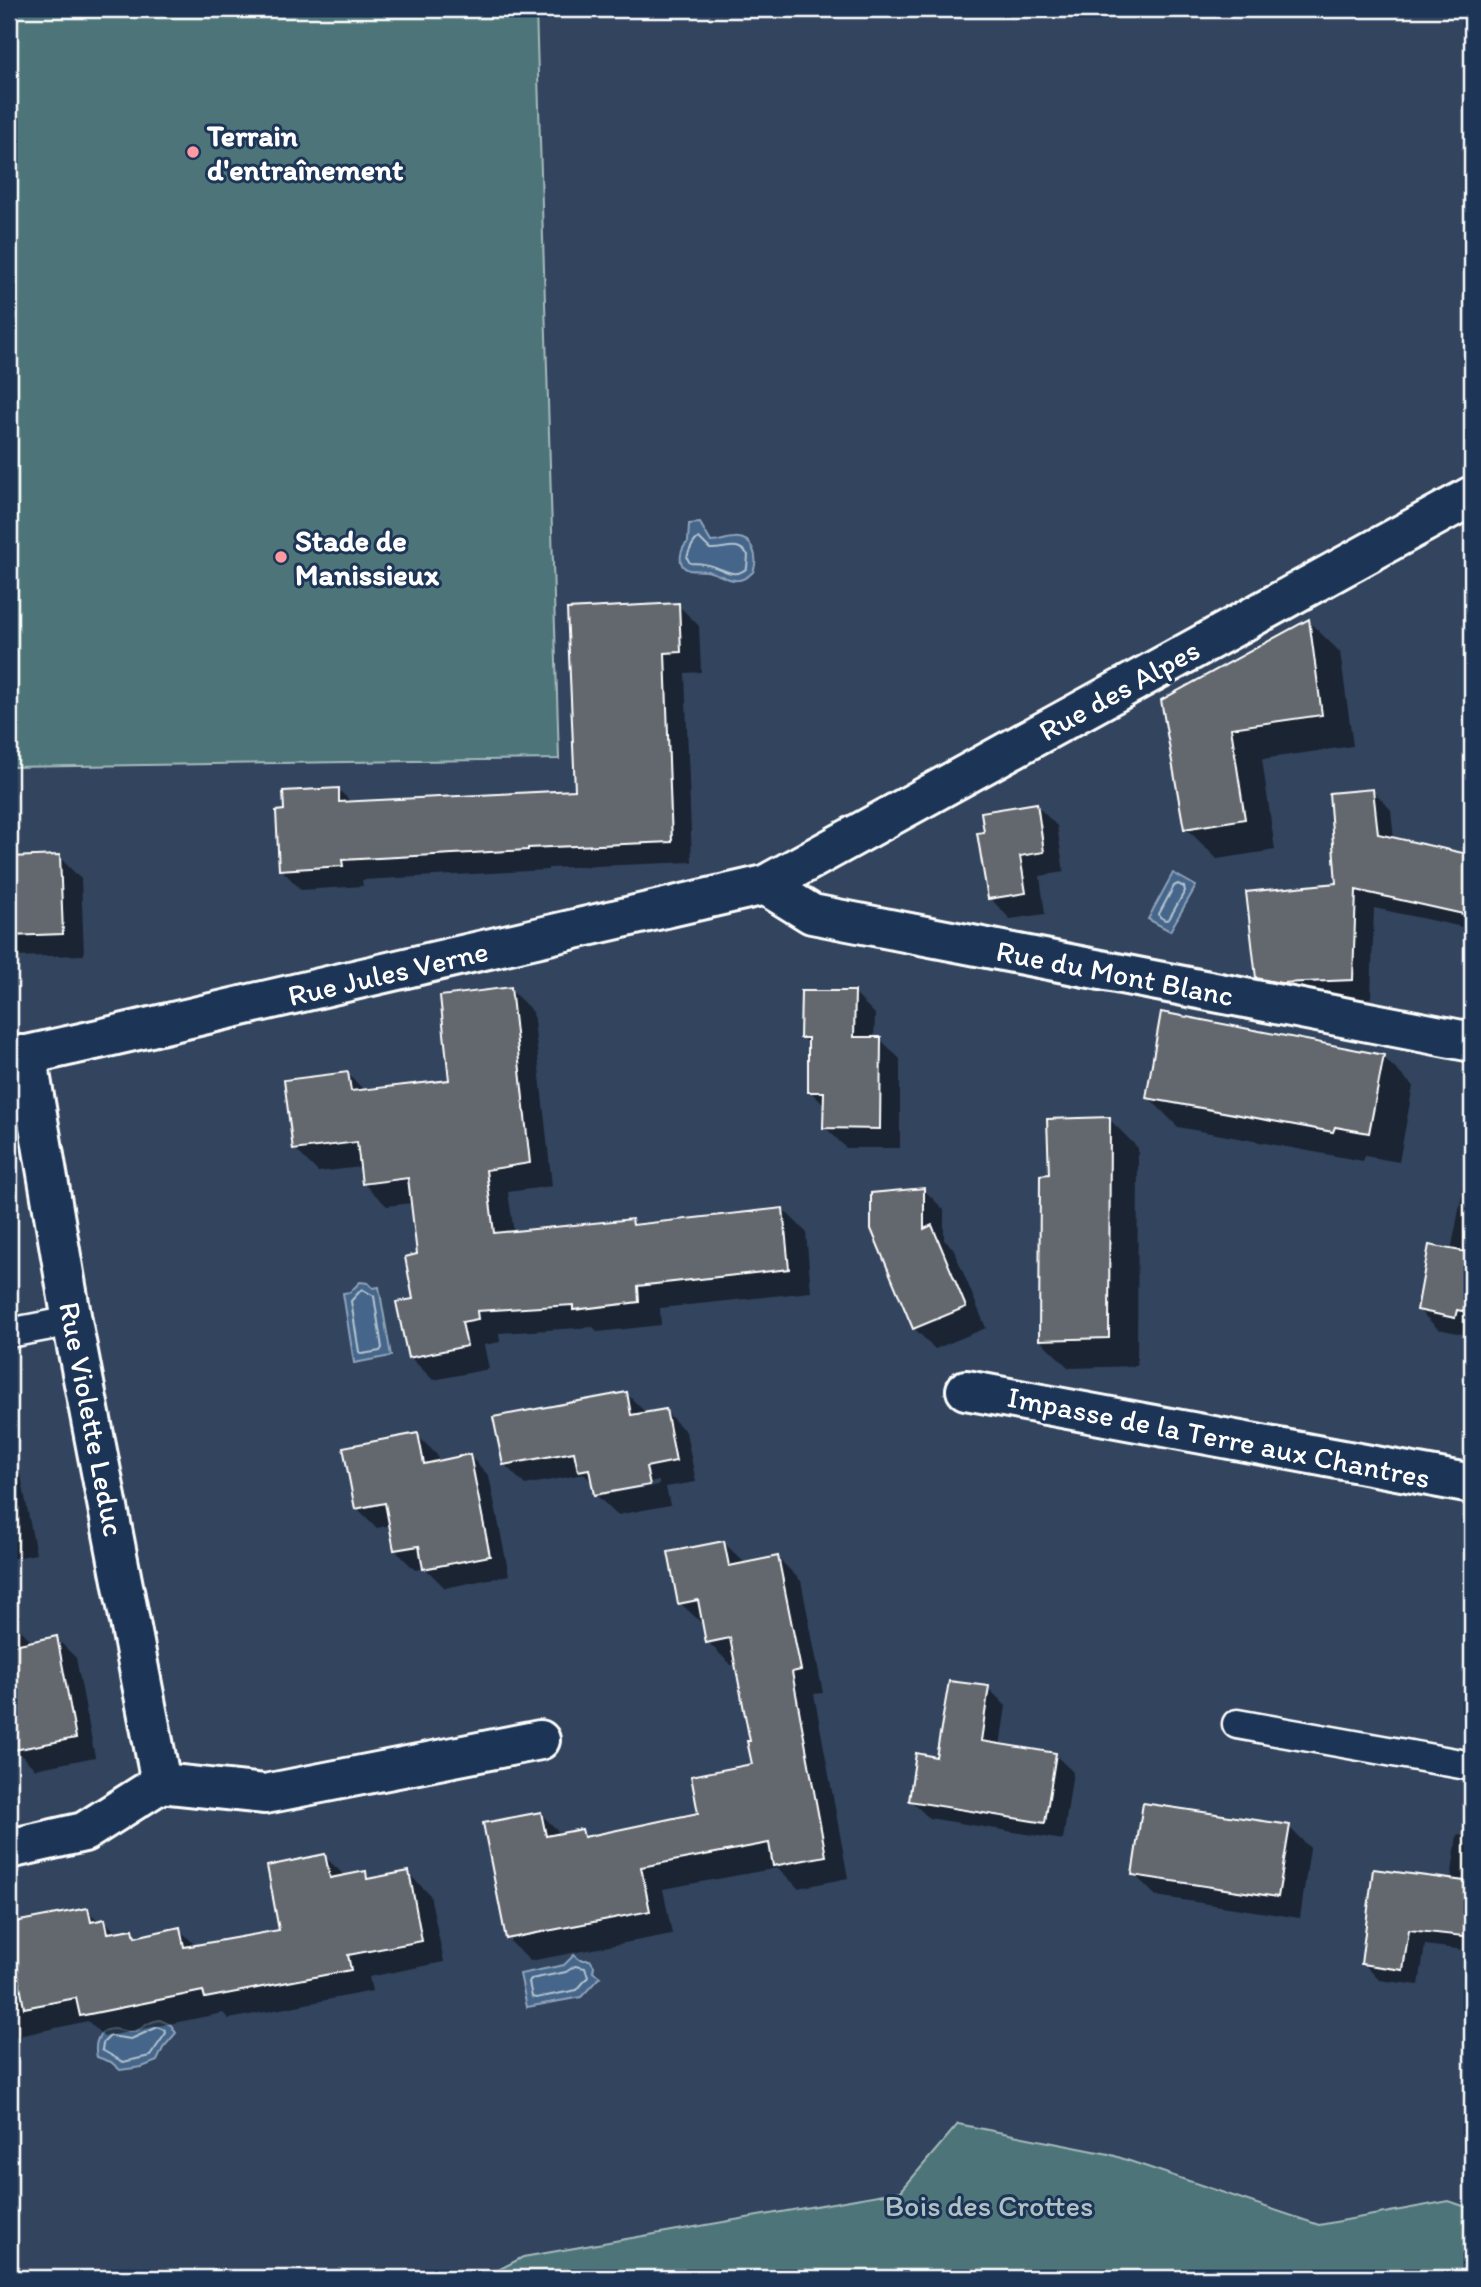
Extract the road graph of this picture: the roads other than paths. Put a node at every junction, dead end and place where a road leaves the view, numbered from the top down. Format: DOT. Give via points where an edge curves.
graph roads {
  1 [pos="1472,496"];
  2 [pos="765,885"];
  3 [pos="1472,1042"];
  4 [pos="18,1055"];
  5 [pos="72,1321"];
  6 [pos="9,1333"];
  7 [pos="967,1390"];
  8 [pos="1472,1484"];
  9 [pos="1237,1724"];
  10 [pos="540,1740"];
  11 [pos="1472,1766"];
  12 [pos="161,1783"];
  13 [pos="9,1849"];
  1 -- 2 [label="street, Rue des Alpes"];
  2 -- 3 [label="street, Rue du Mont Blanc" via="812,914"];
  2 -- 4 [label="street, Rue Jules Verne"];
  4 -- 5 [label="street, Rue Violette Leduc"];
  5 -- 6 [label="lane"];
  5 -- 12 [label="street, Rue Violette Leduc"];
  7 -- 8 [label="street, Impasse de la Terre aux Chantres"];
  9 -- 11 [label="lane"];
  10 -- 12 [label="street" via="265,1794"];
  12 -- 13 [label="street" via="85,1832"];
}
